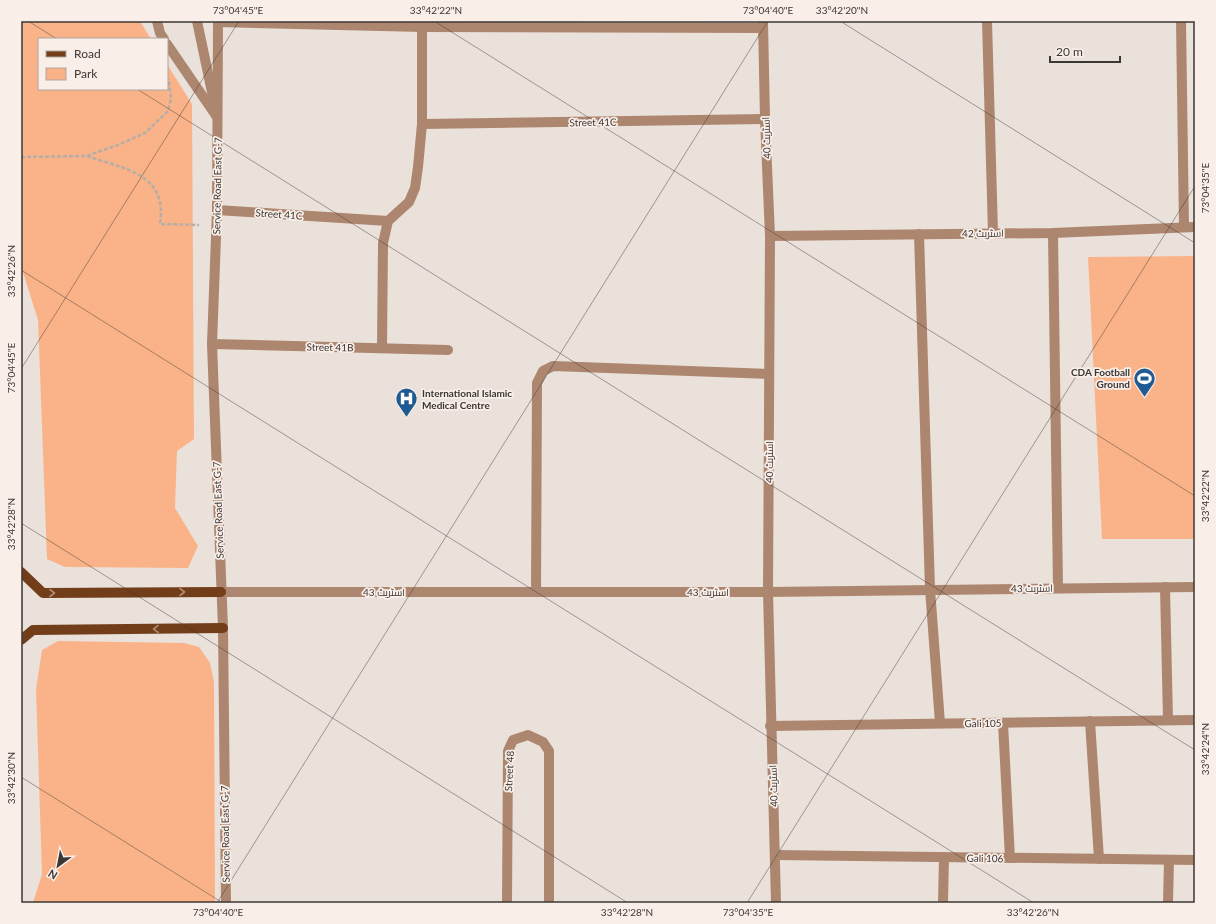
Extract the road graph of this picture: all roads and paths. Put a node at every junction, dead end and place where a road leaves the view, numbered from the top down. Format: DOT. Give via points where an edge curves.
graph roads {
  1 [pos="157,21"];
  2 [pos="197,21"];
  3 [pos="218,21"];
  4 [pos="987,21"];
  5 [pos="1181,21"];
  6 [pos="763,25"];
  7 [pos="422,27"];
  8 [pos="163,38"];
  9 [pos="168,45"];
  10 [pos="183,66"];
  11 [pos="217,117"];
  12 [pos="765,119"];
  13 [pos="422,124"];
  14 [pos="86,156"];
  15 [pos="21,157"];
  16 [pos="217,210"];
  17 [pos="388,221"];
  18 [pos="217,225"];
  19 [pos="1184,227"];
  20 [pos="1195,227"];
  21 [pos="993,233"];
  22 [pos="1053,233"];
  23 [pos="919,234"];
  24 [pos="770,236"];
  25 [pos="212,344"];
  26 [pos="382,348"];
  27 [pos="448,350"];
  28 [pos="769,374"];
  29 [pos="21,572"];
  30 [pos="1165,587"];
  31 [pos="1195,587"];
  32 [pos="1058,588"];
  33 [pos="930,589"];
  34 [pos="221,592"];
  35 [pos="536,592"];
  36 [pos="768,592"];
  37 [pos="223,628"];
  38 [pos="21,640"];
  39 [pos="1168,720"];
  40 [pos="1195,720"];
  41 [pos="1090,721"];
  42 [pos="940,723"];
  43 [pos="1003,723"];
  44 [pos="770,726"];
  45 [pos="775,855"];
  46 [pos="944,857"];
  47 [pos="1010,858"];
  48 [pos="1099,859"];
  49 [pos="1169,860"];
  50 [pos="1195,860"];
  51 [pos="226,903"];
  52 [pos="507,903"];
  53 [pos="549,903"];
  54 [pos="776,903"];
  55 [pos="943,903"];
  56 [pos="1168,903"];
  1 -- 8 [label="street"];
  2 -- 11 [label="street, Service Road East G-7"];
  3 -- 7 [label="street"];
  3 -- 11 [label="street, Service Road East G-7"];
  4 -- 21 [label="street"];
  5 -- 19 [label="street"];
  6 -- 7 [label="street"];
  6 -- 12 [label="street, اسٹریٹ 40"];
  7 -- 13 [label="street"];
  9 -- 10 [label="street"];
  10 -- 11 [label="street"];
  10 -- 14 [label="path" via="168,71 171,99 168,111 150,129 118,145"];
  11 -- 16 [label="street, Service Road East G-7"];
  12 -- 13 [label="street, Street 41C"];
  12 -- 24 [label="street, اسٹریٹ 40"];
  13 -- 17 [label="street" via="416,188 409,202"];
  14 -- 15 [label="path"];
  14 -- 18 [label="path" via="140,174 152,186 161,201 160,224"];
  16 -- 17 [label="street, Street 41C"];
  16 -- 18 [label="street, Service Road East G-7"];
  17 -- 26 [label="street" via="383,243"];
  18 -- 25 [label="street, Service Road East G-7"];
  19 -- 20 [label="street, اسٹریٹ 42"];
  19 -- 22 [label="street, اسٹریٹ 42"];
  21 -- 22 [label="street, اسٹریٹ 42"];
  21 -- 23 [label="street, اسٹریٹ 42"];
  22 -- 32 [label="street"];
  23 -- 24 [label="street, اسٹریٹ 42"];
  23 -- 33 [label="street"];
  24 -- 28 [label="street, اسٹریٹ 40"];
  25 -- 26 [label="street, Street 41B"];
  25 -- 34 [label="street, Service Road East G-7"];
  26 -- 27 [label="street, Street 41B"];
  28 -- 35 [label="street" via="553,366 542,371 537,383"];
  28 -- 36 [label="street, اسٹریٹ 40"];
  29 -- 34 [label="main road, one-way" via="43,593"];
  30 -- 31 [label="street, اسٹریٹ 43"];
  30 -- 32 [label="street, اسٹریٹ 43"];
  30 -- 39 [label="street"];
  32 -- 33 [label="street, اسٹریٹ 43"];
  33 -- 36 [label="street, اسٹریٹ 43"];
  33 -- 42 [label="street"];
  34 -- 35 [label="street, اسٹریٹ 43"];
  34 -- 37 [label="street, Service Road East G-7"];
  35 -- 36 [label="street, اسٹریٹ 43"];
  36 -- 44 [label="street, اسٹریٹ 40"];
  37 -- 38 [label="main road, one-way" via="33,630"];
  37 -- 51 [label="street, Service Road East G-7"];
  39 -- 40 [label="street, Gali 105"];
  39 -- 41 [label="street, Gali 105"];
  41 -- 43 [label="street, Gali 105"];
  41 -- 48 [label="street"];
  42 -- 43 [label="street, Gali 105"];
  42 -- 44 [label="street, Gali 105"];
  43 -- 47 [label="street"];
  44 -- 45 [label="street, اسٹریٹ 40"];
  45 -- 46 [label="street, Gali 106"];
  45 -- 54 [label="street, اسٹریٹ 40"];
  46 -- 47 [label="street, Gali 106"];
  46 -- 55 [label="street"];
  47 -- 48 [label="street, Gali 106"];
  48 -- 49 [label="street, Gali 106"];
  49 -- 50 [label="street, Gali 106"];
  49 -- 56 [label="street"];
  52 -- 53 [label="street, Street 48" via="508,750 514,740 528,735 543,742 549,751"];
}
